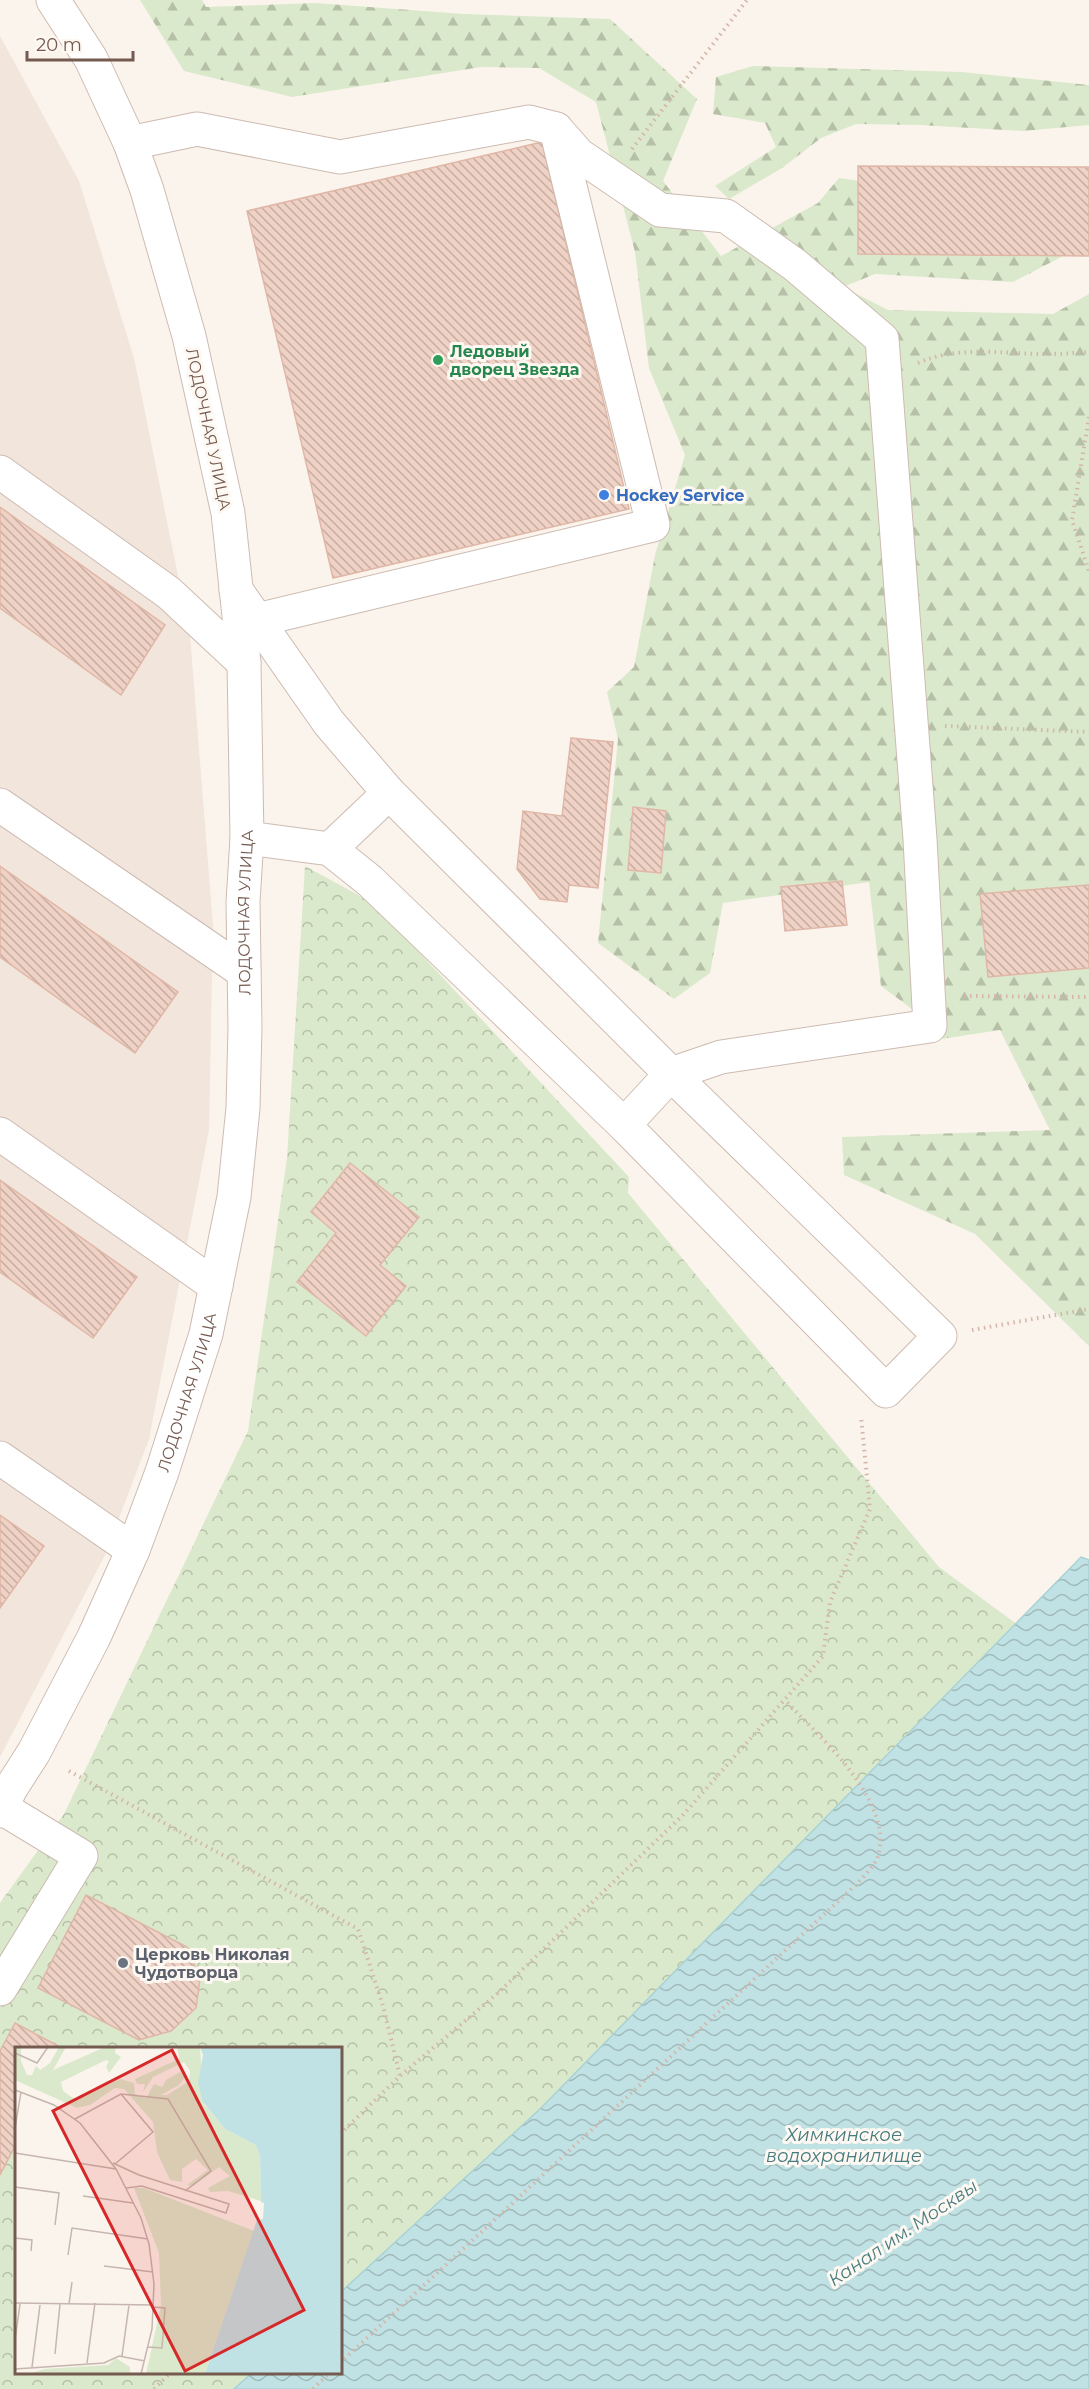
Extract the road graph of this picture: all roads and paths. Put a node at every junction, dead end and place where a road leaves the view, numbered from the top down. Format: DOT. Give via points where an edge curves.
graph roads {
  1 [pos="53,0"];
  2 [pos="747,0"];
  3 [pos="556,129"];
  4 [pos="130,143"];
  5 [pos="611,176"];
  6 [pos="1089,352"];
  7 [pos="885,377"];
  8 [pos="1089,417"];
  9 [pos="0,472"];
  10 [pos="1089,571"];
  11 [pos="236,590"];
  12 [pos="257,620"];
  13 [pos="244,663"];
  14 [pos="912,724"];
  15 [pos="1089,732"];
  16 [pos="389,793"];
  17 [pos="0,805"];
  18 [pos="247,838"];
  19 [pos="330,849"];
  20 [pos="244,972"];
  21 [pos="928,996"];
  22 [pos="1089,997"];
  23 [pos="671,1074"];
  24 [pos="624,1125"];
  25 [pos="0,1134"];
  26 [pos="216,1286"];
  27 [pos="1089,1309"];
  28 [pos="940,1335"];
  29 [pos="856,1361"];
  30 [pos="0,1458"];
  31 [pos="133,1550"];
  32 [pos="785,1700"];
  33 [pos="69,1771"];
  34 [pos="3,1796"];
  35 [pos="0,1989"];
  36 [pos="400,2076"];
  37 [pos="342,2132"];
  38 [pos="342,2361"];
  39 [pos="170,2374"];
  40 [pos="329,2374"];
  41 [pos="154,2389"];
  42 [pos="313,2389"];
  1 -- 4 [label="street, ЛОДОЧНАЯ УЛИЦА" via="91,59"];
  2 -- 5 [label="path"];
  3 -- 4 [label="street" via="529,122 340,157 197,129"];
  3 -- 5 [label="street" via="579,155"];
  3 -- 12 [label="street" via="653,525"];
  4 -- 11 [label="street, ЛОДОЧНАЯ УЛИЦА" via="189,336 228,513"];
  5 -- 7 [label="street" via="660,210 726,216 795,265 882,339"];
  6 -- 7 [label="path" via="936,355"];
  7 -- 14 [label="street"];
  8 -- 10 [label="path" via="1072,520"];
  9 -- 13 [label="street" via="170,593"];
  11 -- 12 [label="street"];
  11 -- 13 [label="street, ЛОДОЧНАЯ УЛИЦА"];
  12 -- 16 [label="street" via="329,723"];
  13 -- 18 [label="street, ЛОДОЧНАЯ УЛИЦА"];
  14 -- 15 [label="path"];
  14 -- 21 [label="street"];
  16 -- 19 [label="street"];
  16 -- 23 [label="street"];
  17 -- 20 [label="street"];
  18 -- 19 [label="street"];
  18 -- 20 [label="street, ЛОДОЧНАЯ УЛИЦА"];
  19 -- 24 [label="street" via="370,881"];
  20 -- 26 [label="street, ЛОДОЧНАЯ УЛИЦА" via="243,1108 234,1197"];
  21 -- 22 [label="path"];
  21 -- 23 [label="street" via="930,1026 721,1057"];
  23 -- 24 [label="street"];
  23 -- 28 [label="street"];
  24 -- 29 [label="street"];
  25 -- 26 [label="street"];
  26 -- 31 [label="street, ЛОДОЧНАЯ УЛИЦА" via="206,1334"];
  27 -- 28 [label="path"];
  28 -- 29 [label="street" via="886,1391"];
  29 -- 32 [label="path" via="870,1509 830,1602 823,1656"];
  30 -- 31 [label="street"];
  31 -- 34 [label="street, ЛОДОЧНАЯ УЛИЦА" via="94,1637 34,1752"];
  32 -- 36 [label="path" via="682,1815 498,1993"];
  32 -- 38 [label="path" via="850,1770 867,1797 880,1838 878,1858 859,1882"];
  33 -- 36 [label="path" via="358,1929"];
  34 -- 35 [label="street" via="81,1856"];
  36 -- 37 [label="path"];
  39 -- 41 [label="path"];
  40 -- 42 [label="path"];
}
